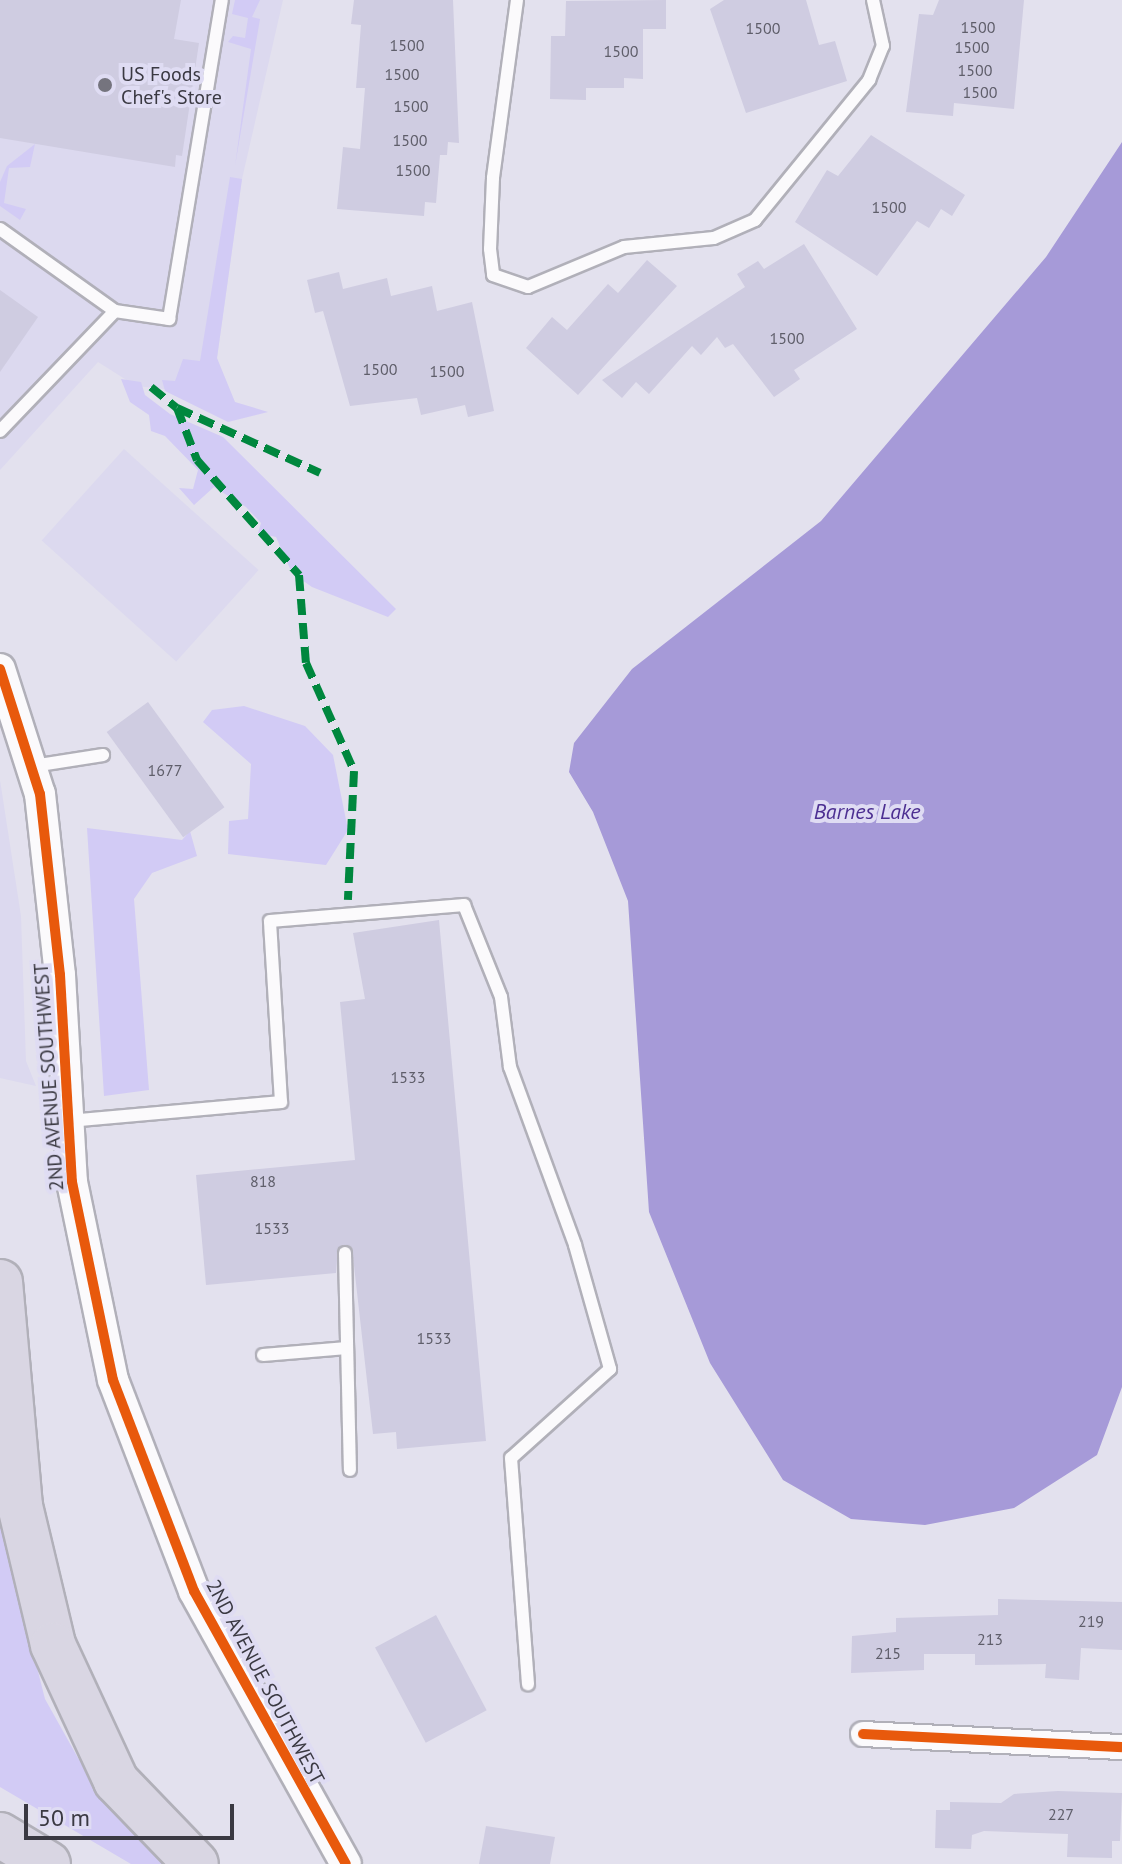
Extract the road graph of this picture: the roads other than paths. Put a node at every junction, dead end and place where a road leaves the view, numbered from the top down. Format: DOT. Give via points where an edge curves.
graph roads {
  1 [pos="222,0"];
  2 [pos="517,0"];
  3 [pos="873,0"];
  4 [pos="0,229"];
  5 [pos="115,311"];
  6 [pos="0,431"];
  7 [pos="0,669"];
  8 [pos="103,755"];
  9 [pos="33,766"];
  10 [pos="68,1121"];
  11 [pos="345,1253"];
  12 [pos="0,1282"];
  13 [pos="347,1348"];
  14 [pos="263,1355"];
  15 [pos="350,1470"];
  16 [pos="528,1684"];
  17 [pos="863,1734"];
  18 [pos="1122,1747"];
  19 [pos="0,1835"];
  20 [pos="48,1864"];
  21 [pos="196,1864"];
  22 [pos="346,1864"];
  1 -- 5 [label="lane" via="169,319"];
  2 -- 3 [label="lane" via="493,178 490,249 493,275 528,287 624,247 714,238 755,220 869,80 883,46"];
  4 -- 5 [label="lane"];
  5 -- 6 [label="lane"];
  7 -- 9 [label="street, 2ND AVENUE SOUTHWEST"];
  8 -- 9 [label="lane"];
  9 -- 10 [label="street, 2ND AVENUE SOUTHWEST" via="49,853"];
  10 -- 16 [label="lane" via="281,1102 270,921 464,905 501,997 510,1067 575,1245 610,1369 511,1458"];
  10 -- 22 [label="street, 2ND AVENUE SOUTHWEST" via="89,1279 136,1451 194,1591"];
  11 -- 13 [label="lane"];
  12 -- 21 [label="highway" via="20,1506 53,1645 116,1781"];
  13 -- 14 [label="lane"];
  13 -- 15 [label="lane"];
  17 -- 18 [label="street"];
  19 -- 20 [label="highway"];
}
